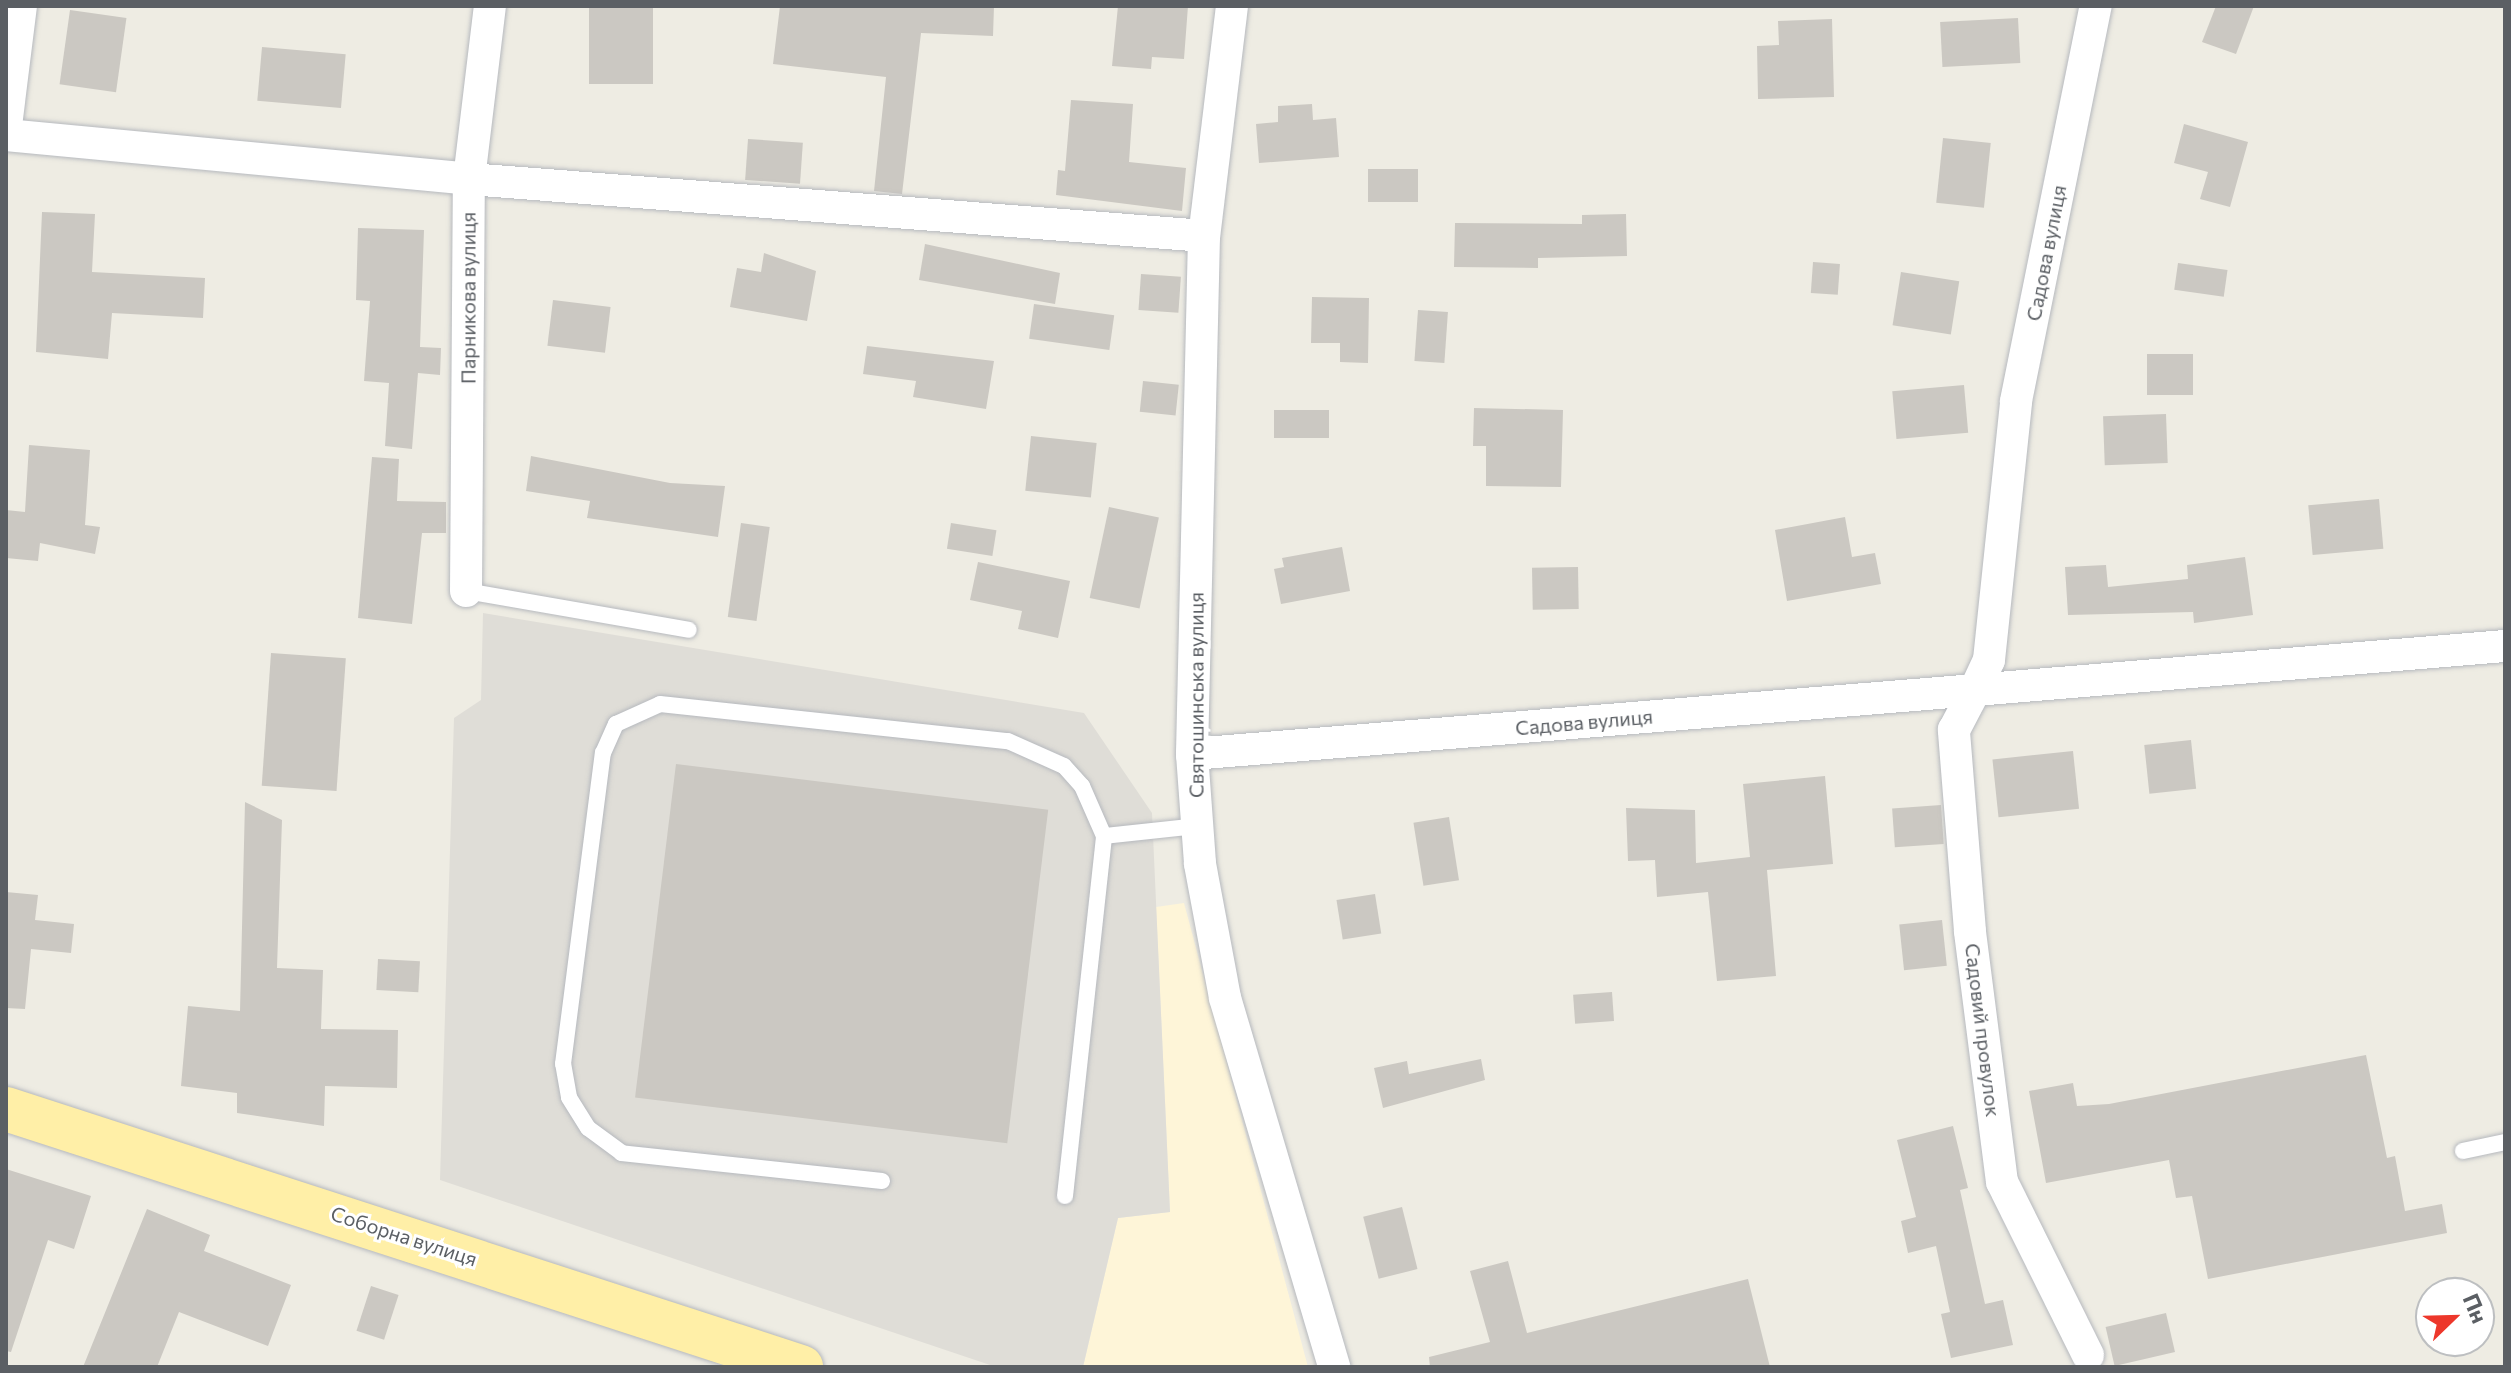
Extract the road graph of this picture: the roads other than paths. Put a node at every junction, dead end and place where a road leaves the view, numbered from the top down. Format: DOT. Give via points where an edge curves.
graph roads {
  1 [pos="21,6"];
  2 [pos="490,6"];
  3 [pos="1232,6"];
  4 [pos="2096,6"];
  5 [pos="6,126"];
  6 [pos="6,135"];
  7 [pos="469,179"];
  8 [pos="1204,236"];
  9 [pos="466,591"];
  10 [pos="689,630"];
  11 [pos="2505,646"];
  12 [pos="1975,690"];
  13 [pos="1192,754"];
  14 [pos="1197,826"];
  15 [pos="1104,836"];
  16 [pos="6,1109"];
  17 [pos="2505,1142"];
  18 [pos="2463,1151"];
  19 [pos="882,1181"];
  20 [pos="1065,1196"];
  21 [pos="2088,1355"];
  22 [pos="801,1367"];
  23 [pos="1334,1367"];
  1 -- 5 [label="street"];
  2 -- 7 [label="street, Парникова вулиця"];
  3 -- 8 [label="street, Святошинська вулиця"];
  4 -- 12 [label="street, Садова вулиця" via="2016,401 1989,660"];
  6 -- 7 [label="street"];
  7 -- 8 [label="street"];
  7 -- 9 [label="street, Парникова вулиця"];
  8 -- 13 [label="street, Святошинська вулиця"];
  9 -- 10 [label="lane"];
  11 -- 12 [label="street, Садова вулиця"];
  12 -- 13 [label="street, Садова вулиця"];
  12 -- 21 [label="street, Садовий провулок" via="1954,730 1975,977 2002,1182"];
  13 -- 14 [label="street, Святошинська вулиця"];
  14 -- 15 [label="lane"];
  14 -- 23 [label="street, Святошинська вулиця" via="1225,998"];
  15 -- 19 [label="lane" via="1082,786 1064,766 1008,741 660,704 616,724 603,753 567,1033 569,1097 588,1128 622,1153"];
  15 -- 20 [label="lane"];
  16 -- 22 [label="main road, Соборна вулиця"];
  17 -- 18 [label="lane"];
}
